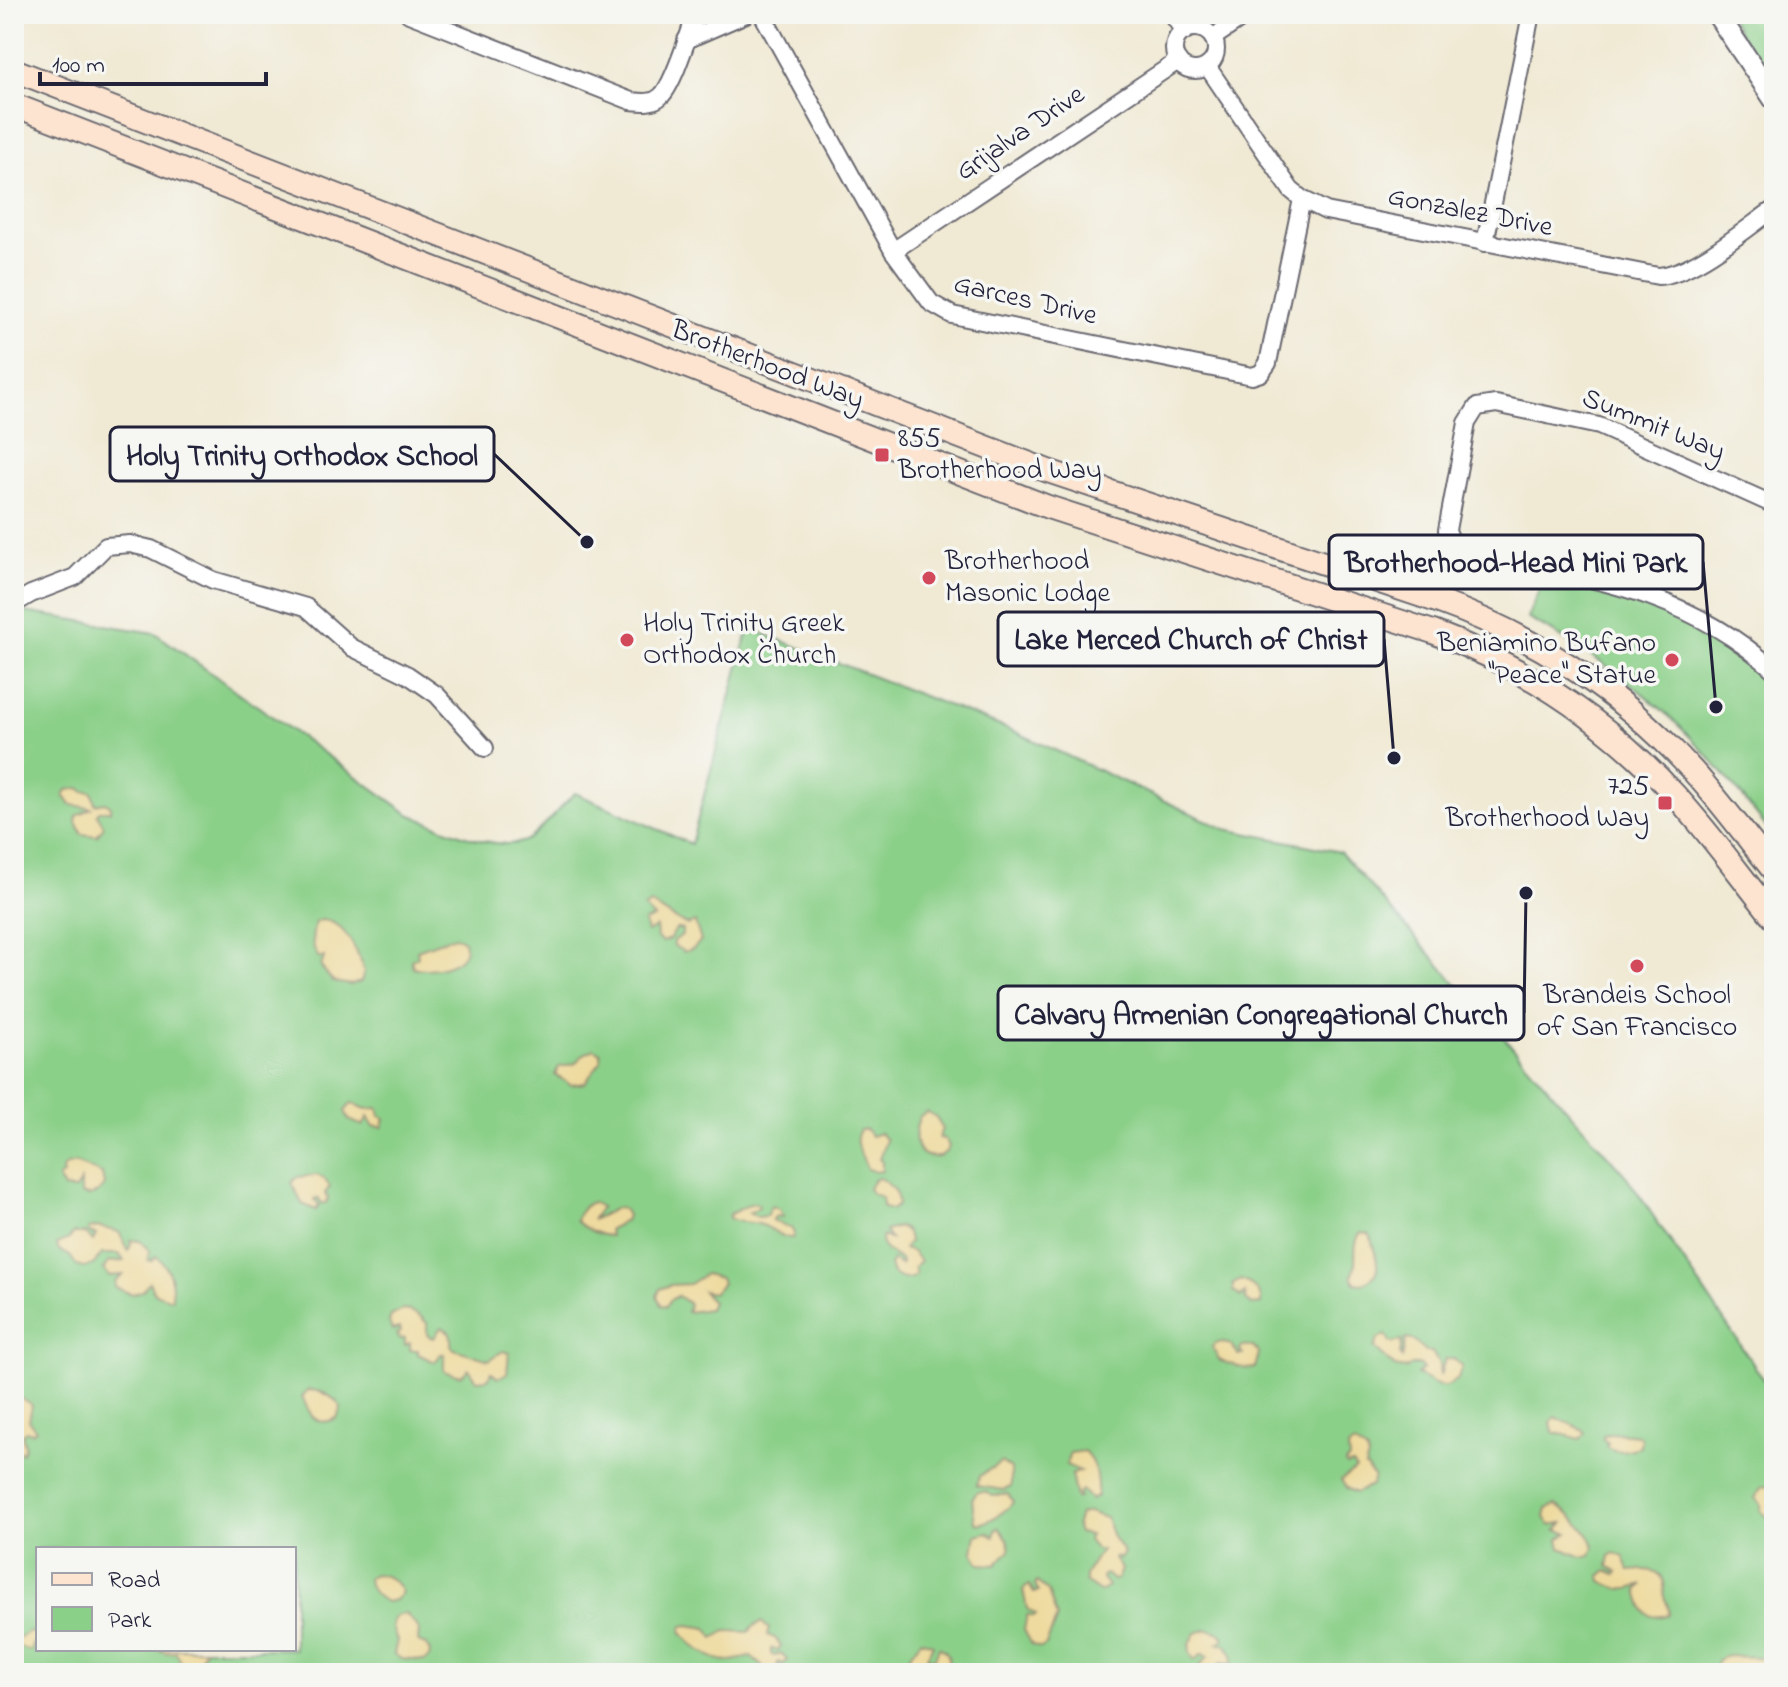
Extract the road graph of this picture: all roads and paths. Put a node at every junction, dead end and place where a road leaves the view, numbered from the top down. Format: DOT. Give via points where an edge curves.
graph roads {
  1 [pos="409,14"];
  2 [pos="696,14"];
  3 [pos="746,14"];
  4 [pos="762,14"];
  5 [pos="1172,14"];
  6 [pos="1248,14"];
  7 [pos="1531,14"];
  8 [pos="1717,14"];
  9 [pos="1184,32"];
  10 [pos="1213,38"];
  11 [pos="686,40"];
  12 [pos="1178,61"];
  13 [pos="1207,66"];
  14 [pos="21,71"];
  15 [pos="1774,99"];
  16 [pos="17,107"];
  17 [pos="1302,199"];
  18 [pos="1774,209"];
  19 [pos="1485,243"];
  20 [pos="893,251"];
  21 [pos="1774,505"];
  22 [pos="14,604"];
  23 [pos="1774,670"];
  24 [pos="485,748"];
  25 [pos="1774,871"];
  26 [pos="1774,918"];
  1 -- 11 [label="street" via="631,101 661,96"];
  2 -- 11 [label="street"];
  3 -- 11 [label="street"];
  4 -- 20 [label="street, Garces Drive"];
  5 -- 9 [label="street"];
  6 -- 10 [label="street"];
  7 -- 19 [label="street"];
  8 -- 15 [label="street"];
  9 -- 10 [label="street" via="1199,29"];
  9 -- 12 [label="street" via="1175,45"];
  10 -- 13 [label="street" via="1216,53"];
  12 -- 13 [label="street" via="1193,70"];
  12 -- 20 [label="street, Grijalva Drive"];
  13 -- 17 [label="street, Gonzalez Drive"];
  14 -- 25 [label="main road, Brotherhood Way" via="1048,471 1482,619 1557,658 1625,706 1690,768"];
  16 -- 26 [label="main road, Brotherhood Way" via="1048,507 1419,627 1484,653 1550,689 1631,751 1698,822"];
  17 -- 19 [label="street, Gonzalez Drive" via="1326,211"];
  17 -- 20 [label="street, Garces Drive" via="1268,363 1252,376 952,315 931,303"];
  18 -- 19 [label="street, Gonzalez Drive" via="1669,275"];
  21 -- 23 [label="street, Summit Way" via="1599,426 1486,404 1477,407 1467,423 1447,530 1450,541 1470,553 1622,586 1675,605 1727,634"];
  22 -- 24 [label="street" via="75,577 106,546 151,549 213,580 306,607 351,647 437,695"];
}
